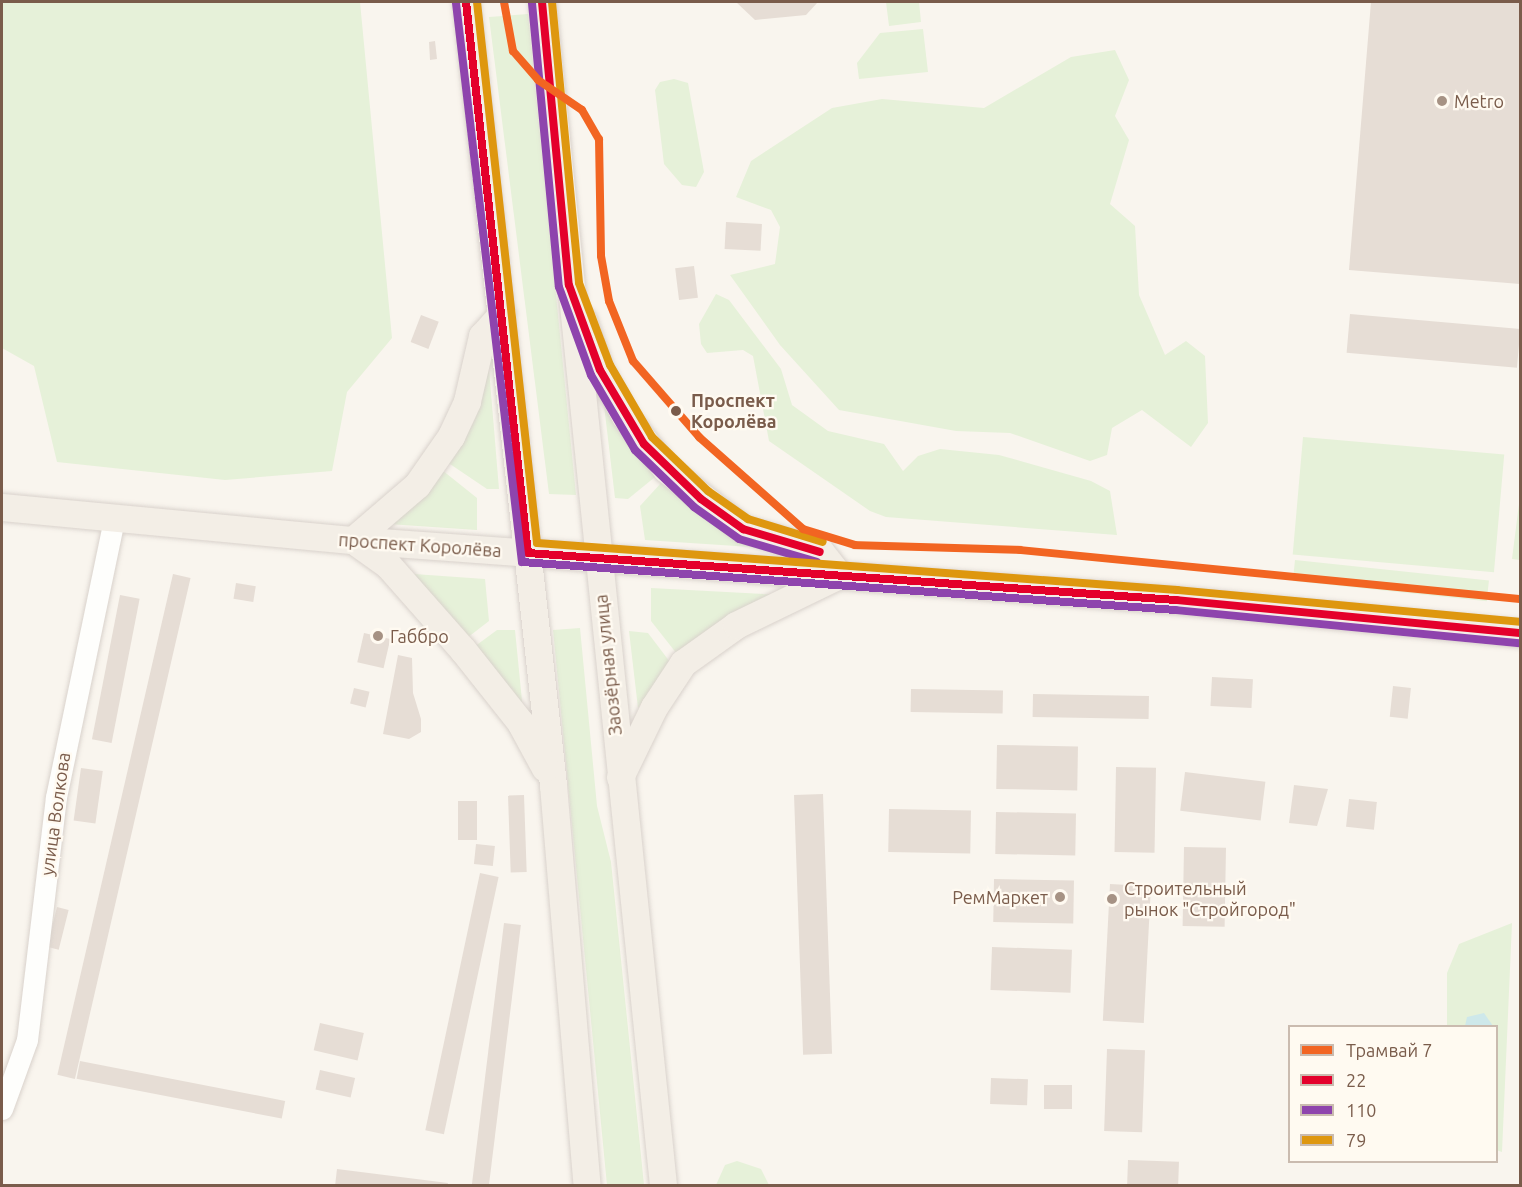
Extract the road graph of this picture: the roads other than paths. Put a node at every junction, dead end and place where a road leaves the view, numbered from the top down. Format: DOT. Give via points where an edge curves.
graph roads {
  1 [pos="466,2"];
  2 [pos="542,2"];
  3 [pos="569,285"];
  4 [pos="502,314"];
  5 [pos="2,507"];
  6 [pos="114,519"];
  7 [pos="353,540"];
  8 [pos="528,553"];
  9 [pos="597,558"];
  10 [pos="839,575"];
  11 [pos="1521,633"];
  12 [pos="619,779"];
  13 [pos="553,785"];
  14 [pos="2,1109"];
  15 [pos="587,1185"];
  16 [pos="663,1185"];
  1 -- 4 [label="main road"];
  2 -- 3 [label="main road, Заозёрная улица"];
  3 -- 9 [label="main road, Заозёрная улица"];
  3 -- 10 [label="main road" via="605,380 644,444 666,470 744,529 820,552"];
  4 -- 7 [label="main road" via="482,336 467,401 446,444 417,485"];
  4 -- 8 [label="main road"];
  5 -- 6 [label="main road, проспект Королёва"];
  6 -- 7 [label="main road, проспект Королёва"];
  6 -- 14 [label="street, улица Волкова" via="56,797 27,1040"];
  7 -- 8 [label="main road, проспект Королёва"];
  7 -- 13 [label="main road" via="388,566 462,650 520,722"];
  8 -- 9 [label="main road, проспект Королёва"];
  8 -- 13 [label="main road"];
  9 -- 10 [label="main road, проспект Королёва"];
  9 -- 12 [label="main road, Заозёрная улица"];
  10 -- 11 [label="main road, проспект Королёва"];
  10 -- 12 [label="main road" via="736,625 683,663 654,707"];
  12 -- 16 [label="main road, Заозёрная улица"];
  13 -- 15 [label="main road"];
}
